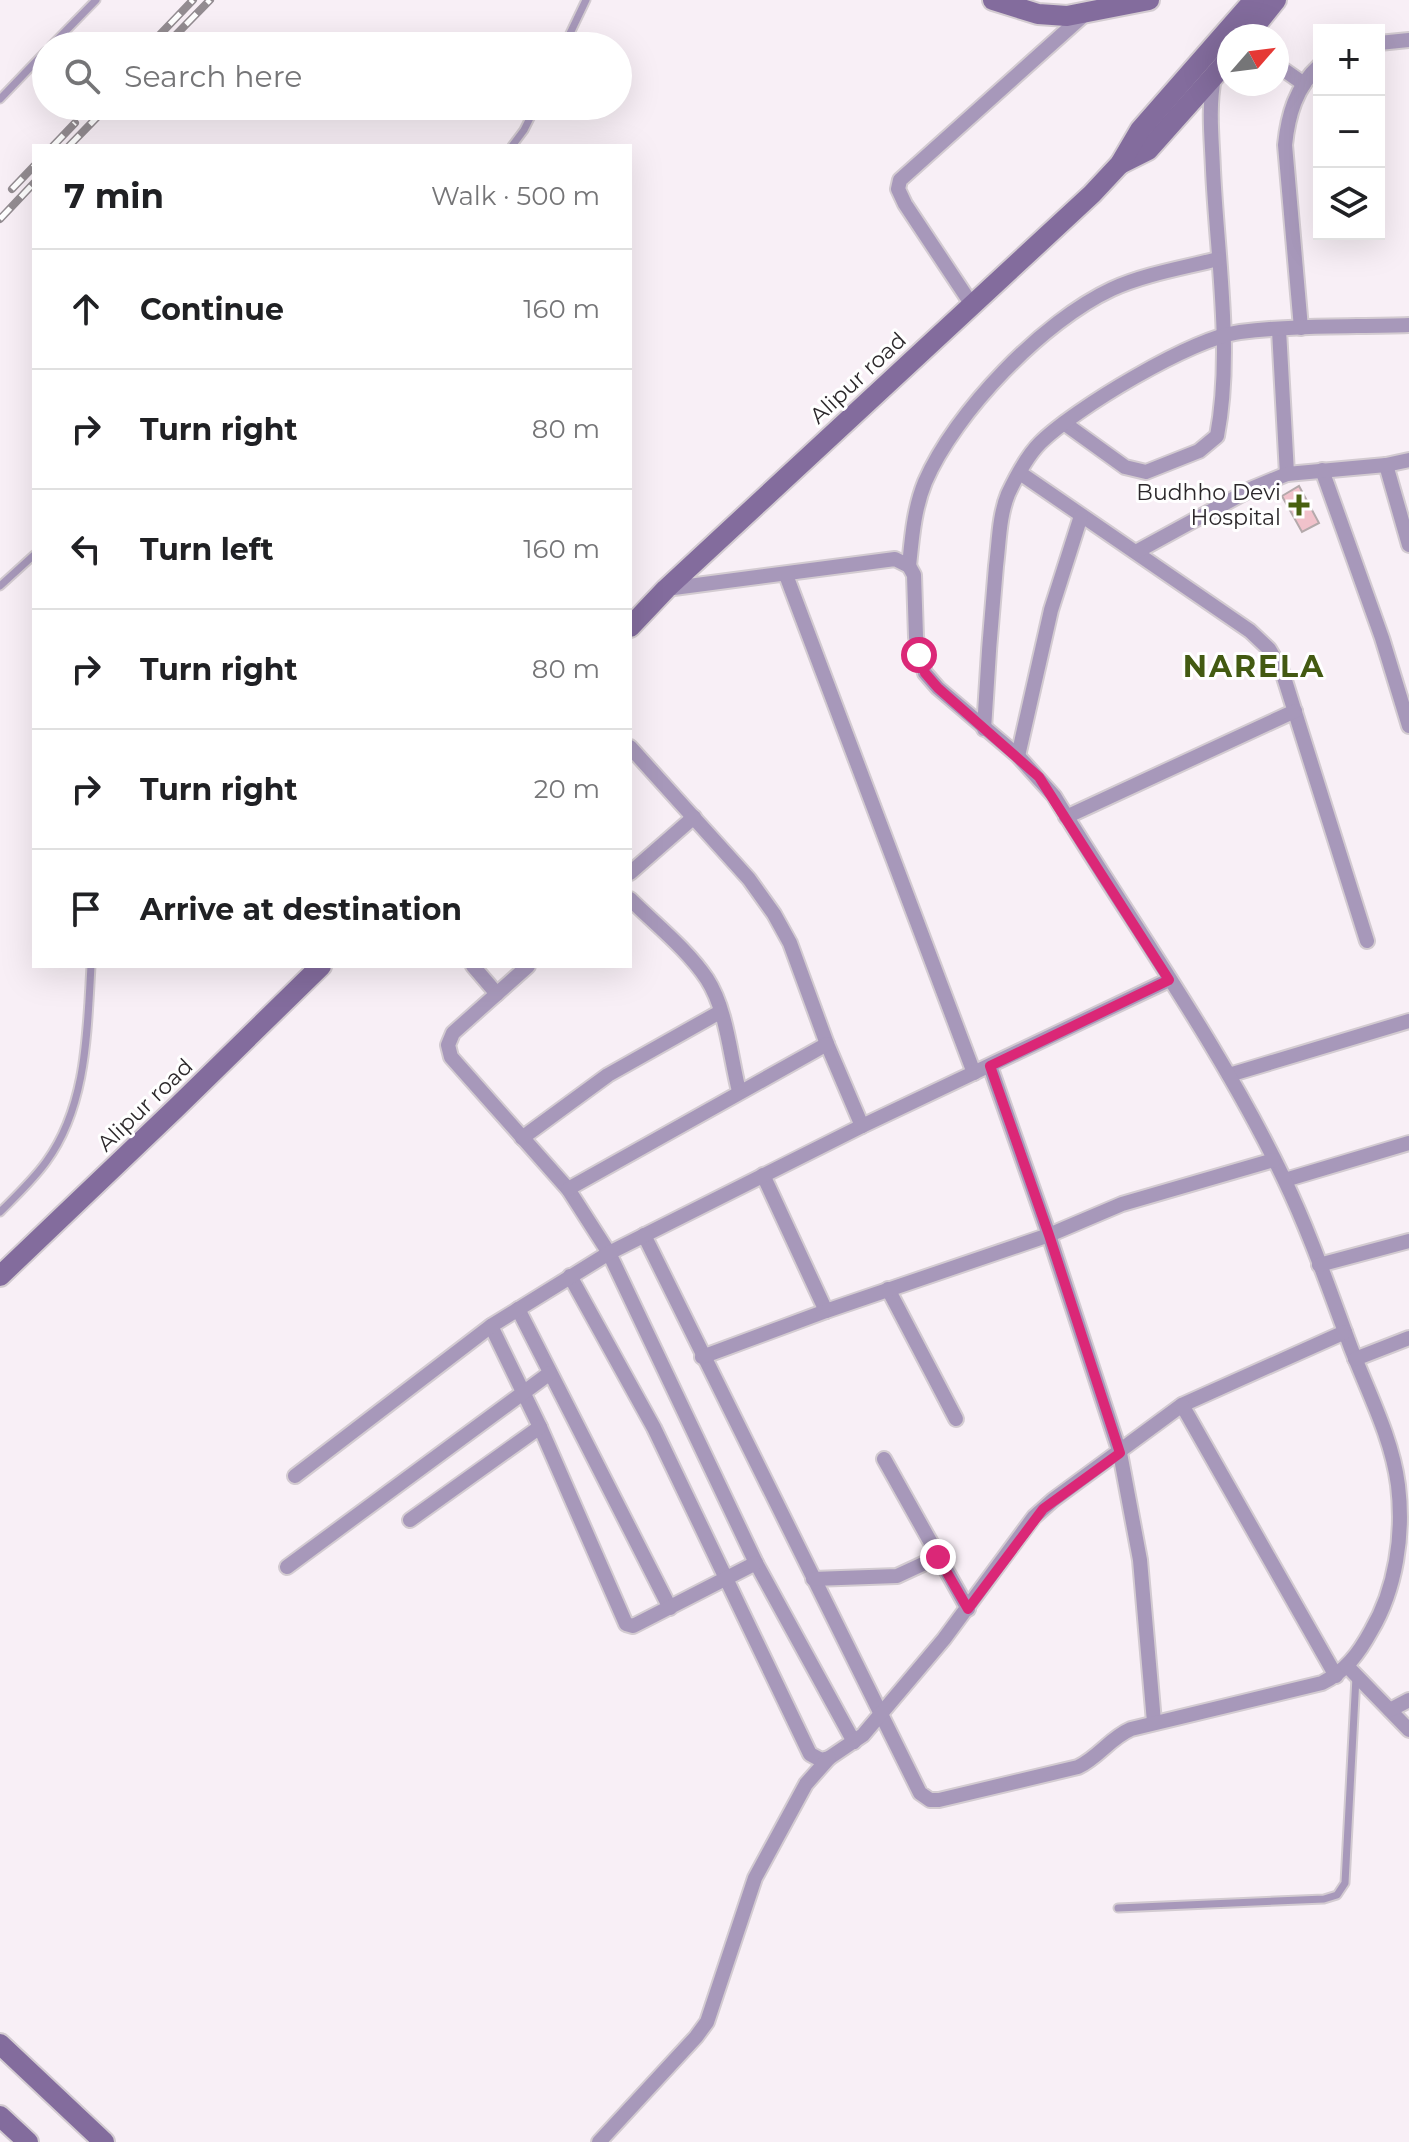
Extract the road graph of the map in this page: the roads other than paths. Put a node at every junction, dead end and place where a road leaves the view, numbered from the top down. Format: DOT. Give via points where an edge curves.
graph roads {
  1 [pos="96,0"];
  2 [pos="586,0"];
  3 [pos="993,0"];
  4 [pos="1149,0"];
  5 [pos="1254,0"];
  6 [pos="1276,0"];
  7 [pos="1086,13"];
  8 [pos="1243,24"];
  9 [pos="1249,24"];
  10 [pos="65,32"];
  11 [pos="571,32"];
  12 [pos="1409,40"];
  13 [pos="1385,42"];
  14 [pos="1217,55"];
  15 [pos="32,66"];
  16 [pos="1217,73"];
  17 [pos="1289,73"];
  18 [pos="1313,73"];
  19 [pos="1214,77"];
  20 [pos="1304,84"];
  21 [pos="0,99"];
  22 [pos="529,120"];
  23 [pos="514,144"];
  24 [pos="1120,164"];
  25 [pos="1218,259"];
  26 [pos="972,305"];
  27 [pos="1409,325"];
  28 [pos="1301,328"];
  29 [pos="1279,330"];
  30 [pos="1225,336"];
  31 [pos="1064,423"];
  32 [pos="1409,460"];
  33 [pos="1386,465"];
  34 [pos="1322,470"];
  35 [pos="1020,473"];
  36 [pos="1287,474"];
  37 [pos="1081,516"];
  38 [pos="1406,524"];
  39 [pos="1409,545"];
  40 [pos="1136,552"];
  41 [pos="32,557"];
  42 [pos="909,566"];
  43 [pos="786,575"];
  44 [pos="0,586"];
  45 [pos="666,589"];
  46 [pos="632,625"];
  47 [pos="1295,711"];
  48 [pos="1409,726"];
  49 [pos="984,729"];
  50 [pos="632,749"];
  51 [pos="1018,756"];
  52 [pos="694,817"];
  53 [pos="1066,817"];
  54 [pos="632,871"];
  55 [pos="632,901"];
  56 [pos="1367,941"];
  57 [pos="91,968"];
  58 [pos="319,968"];
  59 [pos="475,968"];
  60 [pos="526,968"];
  61 [pos="1169,980"];
  62 [pos="497,994"];
  63 [pos="720,1012"];
  64 [pos="1409,1021"];
  65 [pos="827,1044"];
  66 [pos="990,1066"];
  67 [pos="974,1073"];
  68 [pos="1229,1075"];
  69 [pos="739,1091"];
  70 [pos="862,1126"];
  71 [pos="522,1138"];
  72 [pos="1409,1143"];
  73 [pos="1274,1160"];
  74 [pos="763,1175"];
  75 [pos="1285,1180"];
  76 [pos="568,1189"];
  77 [pos="0,1212"];
  78 [pos="644,1235"];
  79 [pos="1049,1235"];
  80 [pos="1409,1241"];
  81 [pos="609,1253"];
  82 [pos="1319,1265"];
  83 [pos="0,1276"];
  84 [pos="570,1276"];
  85 [pos="888,1289"];
  86 [pos="518,1309"];
  87 [pos="826,1311"];
  88 [pos="491,1326"];
  89 [pos="1345,1332"];
  90 [pos="1409,1338"];
  91 [pos="702,1357"];
  92 [pos="1355,1359"];
  93 [pos="550,1373"];
  94 [pos="524,1394"];
  95 [pos="1182,1405"];
  96 [pos="956,1419"];
  97 [pos="540,1427"];
  98 [pos="1120,1453"];
  99 [pos="884,1459"];
  100 [pos="295,1476"];
  101 [pos="1404,1508"];
  102 [pos="410,1520"];
  103 [pos="938,1557"];
  104 [pos="756,1563"];
  105 [pos="287,1567"];
  106 [pos="813,1579"];
  107 [pos="725,1580"];
  108 [pos="670,1608"];
  109 [pos="968,1609"];
  110 [pos="1346,1672"];
  111 [pos="1409,1700"];
  112 [pos="1390,1710"];
  113 [pos="881,1711"];
  114 [pos="1154,1722"];
  115 [pos="1409,1730"];
  116 [pos="854,1742"];
  117 [pos="829,1758"];
  118 [pos="1118,1908"];
  119 [pos="0,2044"];
  120 [pos="0,2116"];
  121 [pos="28,2142"];
  122 [pos="104,2142"];
  123 [pos="599,2142"];
  1 -- 10 [label="lane"];
  2 -- 11 [label="lane"];
  3 -- 7 [label="street" via="1038,14"];
  4 -- 7 [label="street"];
  5 -- 8 [label="street, Alipur road"];
  6 -- 9 [label="street, Alipur road"];
  7 -- 26 [label="street" via="900,180 905,204"];
  12 -- 13 [label="street"];
  14 -- 24 [label="street, Alipur road" via="1140,130"];
  15 -- 21 [label="lane"];
  16 -- 19 [label="street, Alipur road"];
  17 -- 20 [label="street"];
  18 -- 20 [label="street"];
  19 -- 24 [label="street, Alipur road" via="1148,150"];
  19 -- 25 [label="street" via="1210,107"];
  20 -- 28 [label="street" via="1294,100 1285,145"];
  22 -- 23 [label="lane"];
  24 -- 26 [label="street, Alipur road"];
  25 -- 30 [label="street"];
  25 -- 42 [label="street" via="1137,280 1093,299 1005,371 957,428 930,473 916,510"];
  26 -- 45 [label="street, Alipur road"];
  27 -- 28 [label="street"];
  28 -- 29 [label="street"];
  29 -- 30 [label="street"];
  29 -- 36 [label="street"];
  30 -- 31 [label="street" via="1188,348"];
  30 -- 31 [label="street" via="1217,436 1199,451 1156,470 1136,471"];
  31 -- 35 [label="street" via="1039,444"];
  32 -- 33 [label="street"];
  33 -- 34 [label="street"];
  33 -- 38 [label="street"];
  34 -- 36 [label="street"];
  34 -- 48 [label="street"];
  35 -- 37 [label="street"];
  35 -- 49 [label="street" via="1007,496 1000,529"];
  36 -- 40 [label="street"];
  37 -- 40 [label="street"];
  37 -- 51 [label="street" via="1051,610"];
  38 -- 39 [label="street"];
  40 -- 47 [label="street" via="1269,649"];
  41 -- 44 [label="lane"];
  42 -- 43 [label="street" via="895,559"];
  42 -- 49 [label="street" via="925,673"];
  43 -- 45 [label="street"];
  43 -- 67 [label="street"];
  45 -- 46 [label="street, Alipur road"];
  47 -- 53 [label="street"];
  47 -- 56 [label="street"];
  49 -- 51 [label="street"];
  50 -- 52 [label="street"];
  51 -- 53 [label="street"];
  52 -- 54 [label="street"];
  52 -- 65 [label="street" via="774,914"];
  53 -- 61 [label="street"];
  55 -- 63 [label="street" via="695,964"];
  57 -- 77 [label="lane" via="86,1048 64,1129 47,1161"];
  58 -- 83 [label="street, Alipur road"];
  59 -- 62 [label="street"];
  60 -- 62 [label="street"];
  61 -- 66 [label="street"];
  61 -- 68 [label="street"];
  62 -- 71 [label="street" via="453,1033 448,1045 451,1057"];
  63 -- 69 [label="street"];
  63 -- 71 [label="street" via="608,1075"];
  64 -- 68 [label="street"];
  65 -- 69 [label="street"];
  65 -- 70 [label="street"];
  66 -- 67 [label="street"];
  66 -- 79 [label="street"];
  67 -- 70 [label="street"];
  68 -- 73 [label="street"];
  69 -- 76 [label="street"];
  70 -- 74 [label="street"];
  71 -- 76 [label="street"];
  72 -- 75 [label="street"];
  73 -- 75 [label="street"];
  73 -- 79 [label="street" via="1122,1204"];
  74 -- 78 [label="street"];
  74 -- 87 [label="street"];
  75 -- 82 [label="street"];
  76 -- 81 [label="street"];
  78 -- 81 [label="street"];
  78 -- 91 [label="street"];
  79 -- 85 [label="street"];
  79 -- 98 [label="street"];
  80 -- 82 [label="street"];
  81 -- 84 [label="street"];
  81 -- 104 [label="street"];
  82 -- 89 [label="street"];
  84 -- 86 [label="street"];
  84 -- 107 [label="street" via="654,1428"];
  85 -- 87 [label="street"];
  85 -- 96 [label="street"];
  86 -- 88 [label="street"];
  86 -- 93 [label="street"];
  87 -- 91 [label="street"];
  88 -- 94 [label="street"];
  88 -- 100 [label="street"];
  89 -- 92 [label="street"];
  89 -- 95 [label="street"];
  90 -- 92 [label="street"];
  91 -- 106 [label="street"];
  92 -- 101 [label="street"];
  93 -- 94 [label="street"];
  93 -- 108 [label="street"];
  94 -- 97 [label="street"];
  94 -- 105 [label="street"];
  95 -- 98 [label="street"];
  95 -- 110 [label="street"];
  97 -- 102 [label="street"];
  97 -- 108 [label="street" via="626,1624 633,1626"];
  98 -- 109 [label="street" via="1043,1509"];
  98 -- 114 [label="street" via="1140,1560"];
  99 -- 103 [label="street"];
  101 -- 110 [label="street" via="1389,1590"];
  103 -- 106 [label="street" via="897,1576"];
  103 -- 109 [label="street"];
  104 -- 107 [label="street"];
  104 -- 116 [label="street"];
  106 -- 113 [label="street"];
  107 -- 108 [label="street"];
  107 -- 117 [label="street" via="810,1754"];
  109 -- 113 [label="street"];
  110 -- 112 [label="street"];
  110 -- 114 [label="street" via="1322,1683"];
  110 -- 118 [label="lane" via="1345,1883 1337,1895"];
  111 -- 112 [label="street"];
  112 -- 115 [label="street"];
  113 -- 114 [label="street" via="920,1793 930,1800 1078,1767 1118,1734"];
  113 -- 116 [label="street"];
  116 -- 117 [label="street"];
  117 -- 123 [label="street" via="806,1784 755,1878 707,2022"];
  119 -- 122 [label="street"];
  120 -- 121 [label="street"];
}
